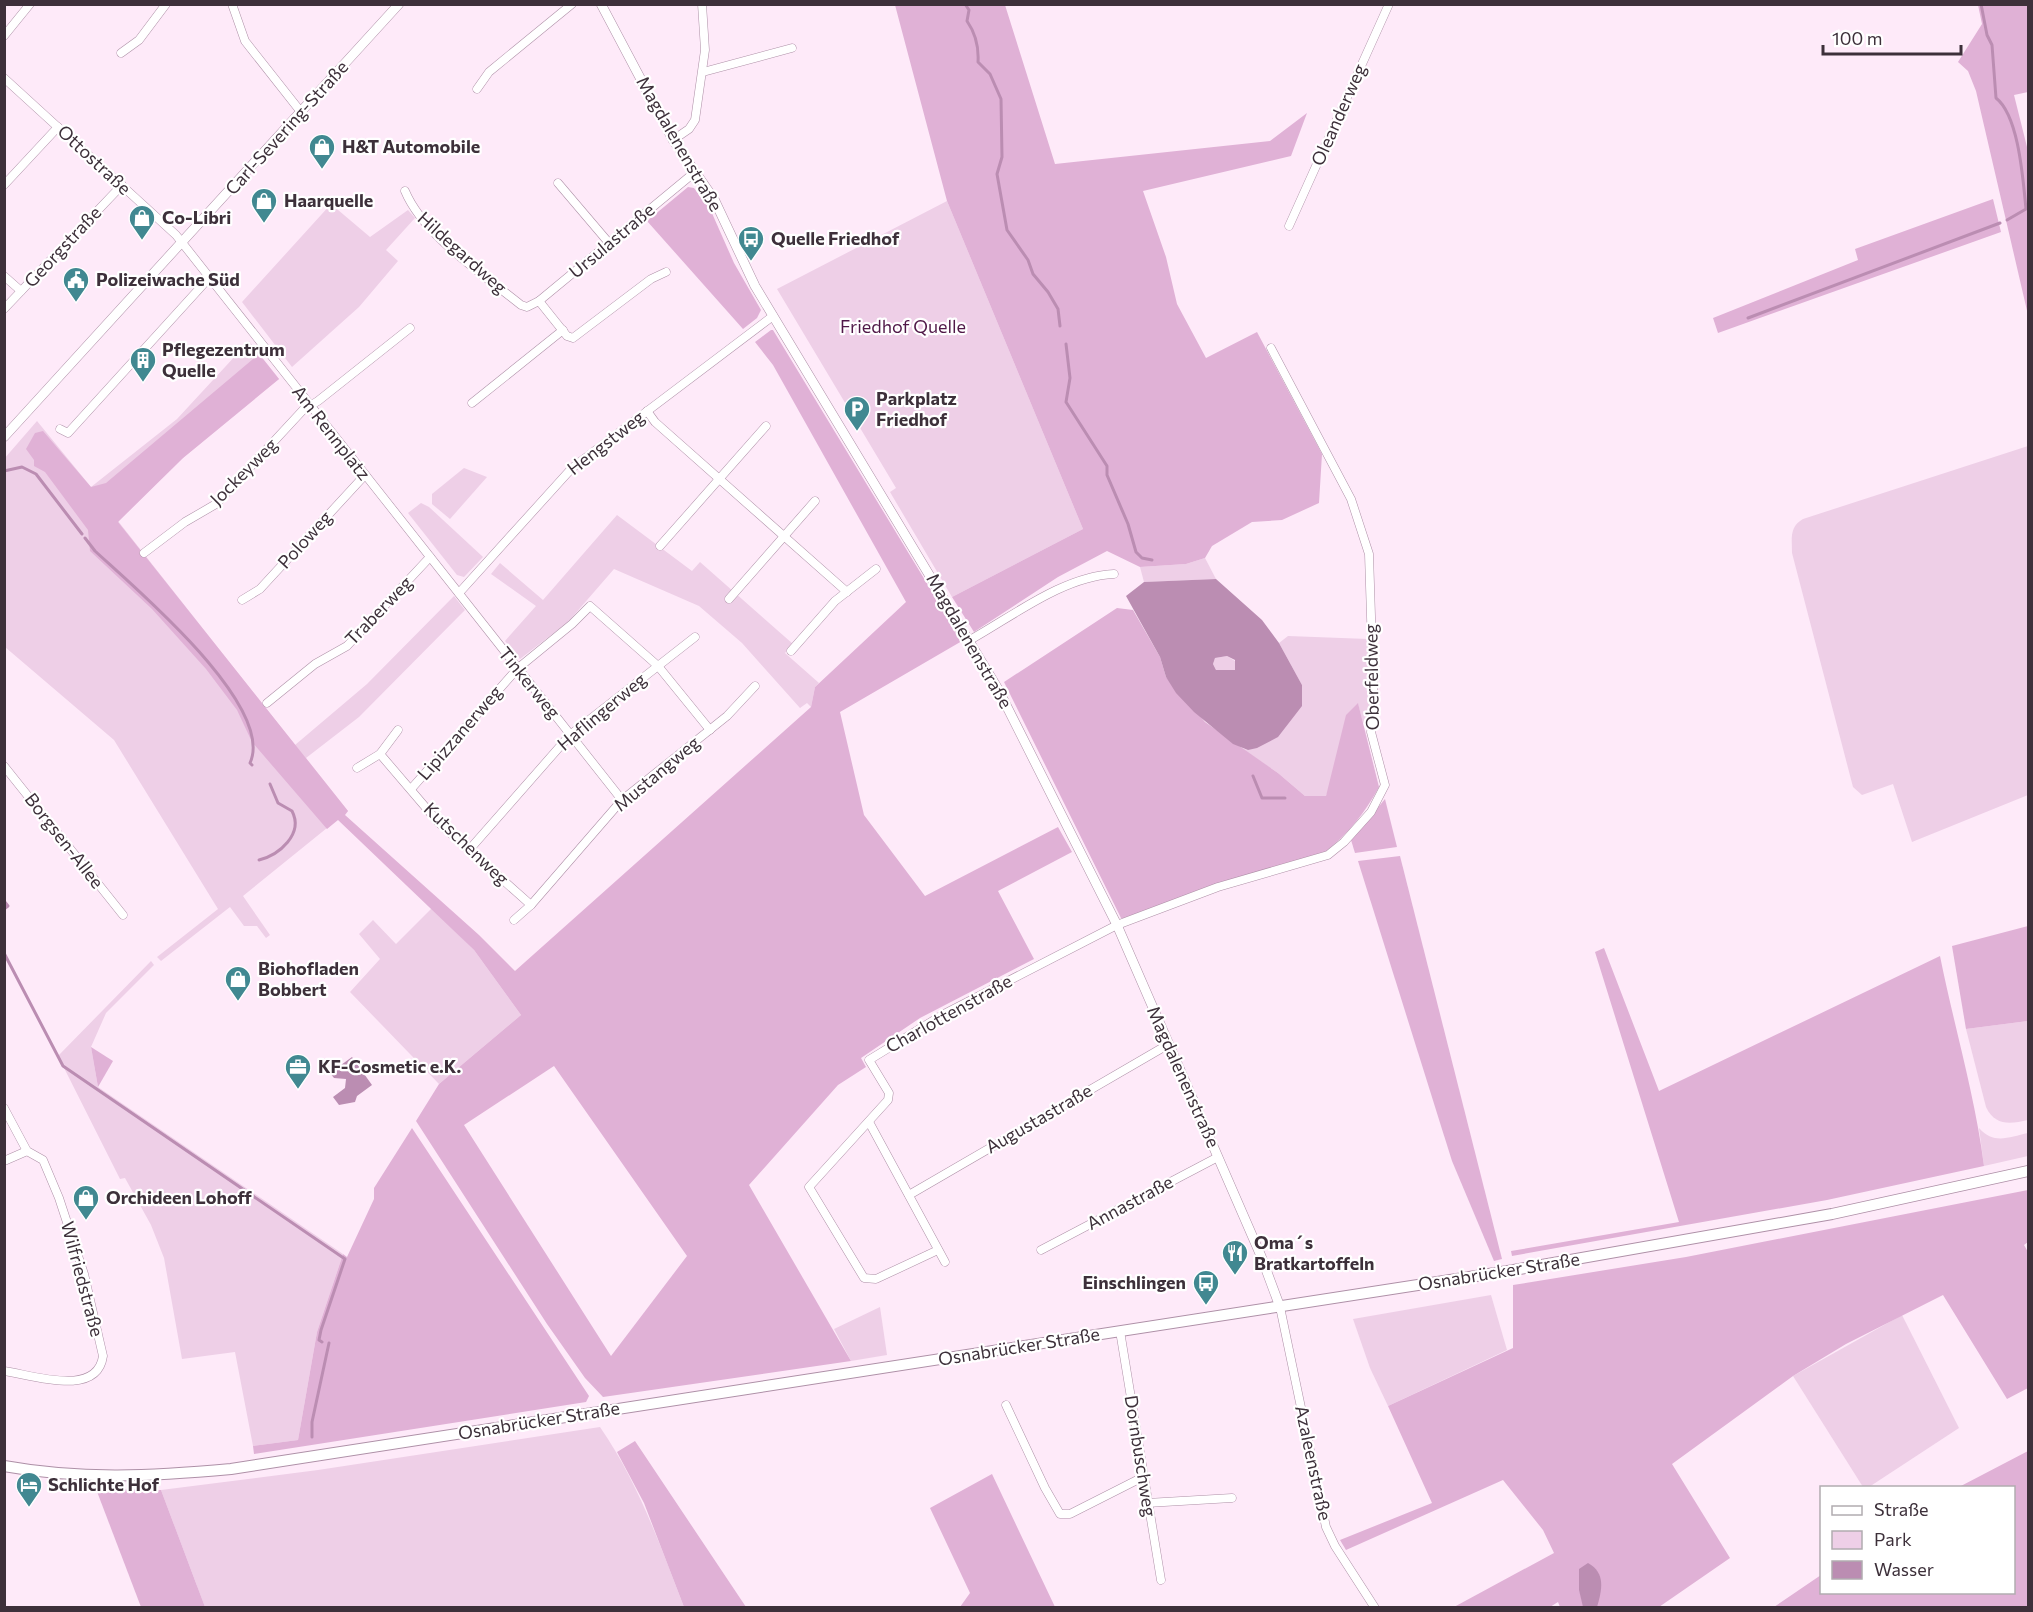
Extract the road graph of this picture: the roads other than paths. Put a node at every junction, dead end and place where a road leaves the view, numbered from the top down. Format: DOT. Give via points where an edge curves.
graph roads {
  1 [pos="30,4"];
  2 [pos="166,4"];
  3 [pos="232,4"];
  4 [pos="399,4"];
  5 [pos="572,4"];
  6 [pos="601,4"];
  7 [pos="702,4"];
  8 [pos="1389,4"];
  9 [pos="4,36"];
  10 [pos="792,48"];
  11 [pos="121,53"];
  12 [pos="703,72"];
  13 [pos="4,78"];
  14 [pos="477,89"];
  15 [pos="301,112"];
  16 [pos="58,127"];
  17 [pos="674,140"];
  18 [pos="695,172"];
  19 [pos="558,183"];
  20 [pos="4,185"];
  21 [pos="122,185"];
  22 [pos="405,191"];
  23 [pos="1289,226"];
  24 [pos="183,243"];
  25 [pos="609,243"];
  26 [pos="666,272"];
  27 [pos="4,276"];
  28 [pos="209,278"];
  29 [pos="21,291"];
  30 [pos="539,301"];
  31 [pos="527,307"];
  32 [pos="4,309"];
  33 [pos="773,316"];
  34 [pos="410,328"];
  35 [pos="562,330"];
  36 [pos="1271,348"];
  37 [pos="472,403"];
  38 [pos="310,406"];
  39 [pos="647,411"];
  40 [pos="766,426"];
  41 [pos="60,429"];
  42 [pos="4,437"];
  43 [pos="365,475"];
  44 [pos="720,478"];
  45 [pos="815,501"];
  46 [pos="784,535"];
  47 [pos="660,546"];
  48 [pos="144,553"];
  49 [pos="430,557"];
  50 [pos="876,569"];
  51 [pos="1114,574"];
  52 [pos="847,592"];
  53 [pos="459,593"];
  54 [pos="729,599"];
  55 [pos="242,600"];
  56 [pos="695,637"];
  57 [pos="970,640"];
  58 [pos="791,651"];
  59 [pos="658,666"];
  60 [pos="517,669"];
  61 [pos="755,687"];
  62 [pos="267,703"];
  63 [pos="398,730"];
  64 [pos="710,730"];
  65 [pos="570,735"];
  66 [pos="380,754"];
  67 [pos="4,766"];
  68 [pos="357,768"];
  69 [pos="411,789"];
  70 [pos="622,800"];
  71 [pos="469,850"];
  72 [pos="531,905"];
  73 [pos="123,915"];
  74 [pos="514,920"];
  75 [pos="1116,925"];
  76 [pos="1169,1044"];
  77 [pos="4,1108"];
  78 [pos="869,1122"];
  79 [pos="27,1151"];
  80 [pos="1218,1157"];
  81 [pos="4,1161"];
  82 [pos="2028,1171"];
  83 [pos="909,1195"];
  84 [pos="938,1250"];
  85 [pos="1041,1250"];
  86 [pos="945,1262"];
  87 [pos="1280,1307"];
  88 [pos="1120,1331"];
  89 [pos="4,1371"];
  90 [pos="1006,1405"];
  91 [pos="4,1466"];
  92 [pos="1143,1477"];
  93 [pos="1232,1498"];
  94 [pos="1147,1503"];
  95 [pos="1161,1580"];
  96 [pos="1375,1608"];
  1 -- 9 [label="street"];
  2 -- 11 [label="street" via="139,40"];
  3 -- 15 [label="street" via="245,41"];
  4 -- 15 [label="street, Carl-Severing-Straße"];
  5 -- 14 [label="street" via="489,72"];
  6 -- 17 [label="street, Magdalenenstraße"];
  7 -- 12 [label="street"];
  8 -- 23 [label="street, Oleanderweg"];
  10 -- 12 [label="street"];
  12 -- 17 [label="street" via="695,120"];
  13 -- 16 [label="street, Ottostraße"];
  15 -- 24 [label="street, Carl-Severing-Straße"];
  16 -- 20 [label="street"];
  16 -- 21 [label="street, Ottostraße"];
  17 -- 18 [label="street, Magdalenenstraße"];
  18 -- 25 [label="street, Ursulastraße"];
  18 -- 33 [label="street, Magdalenenstraße" via="714,199"];
  19 -- 25 [label="street"];
  21 -- 24 [label="street, Ottostraße"];
  21 -- 29 [label="street, Georgstraße"];
  22 -- 31 [label="street, Hildegardweg" via="412,209 432,230"];
  24 -- 28 [label="street, Am Rennplatz"];
  24 -- 42 [label="street, Carl-Severing-Straße"];
  25 -- 30 [label="street, Ursulastraße"];
  26 -- 35 [label="street" via="651,279 579,336 573,338"];
  27 -- 29 [label="street"];
  28 -- 38 [label="street, Am Rennplatz"];
  28 -- 41 [label="street" via="68,433"];
  29 -- 32 [label="street, Georgstraße"];
  30 -- 31 [label="street, Ursulastraße"];
  30 -- 35 [label="street"];
  33 -- 39 [label="street, Hengstweg"];
  33 -- 57 [label="street, Magdalenenstraße"];
  34 -- 38 [label="street, Jockeyweg"];
  35 -- 37 [label="street"];
  36 -- 75 [label="street, Oberfeldweg" via="1351,499 1364,532 1369,554 1374,710 1371,732 1385,785 1371,812 1328,855 1218,887"];
  38 -- 43 [label="street, Am Rennplatz"];
  38 -- 48 [label="street, Jockeyweg" via="216,504"];
  39 -- 44 [label="street"];
  39 -- 53 [label="street, Hengstweg" via="572,468"];
  40 -- 44 [label="street"];
  43 -- 49 [label="street, Am Rennplatz"];
  43 -- 55 [label="street, Poloweg" via="260,589"];
  44 -- 46 [label="street"];
  44 -- 47 [label="street"];
  45 -- 46 [label="street"];
  46 -- 52 [label="street"];
  46 -- 54 [label="street"];
  49 -- 53 [label="street, Am Rennplatz"];
  49 -- 62 [label="street, Traberweg" via="347,646 315,664"];
  50 -- 52 [label="street"];
  51 -- 57 [label="street" via="1083,578"];
  52 -- 58 [label="street"];
  53 -- 60 [label="street, Tinkerweg"];
  56 -- 59 [label="street, Haflingerweg"];
  57 -- 75 [label="street, Magdalenenstraße" via="998,688"];
  59 -- 60 [label="street, Lipizzanerweg" via="590,606"];
  59 -- 64 [label="street"];
  59 -- 65 [label="street, Haflingerweg"];
  60 -- 65 [label="street, Tinkerweg"];
  60 -- 69 [label="street, Lipizzanerweg"];
  61 -- 64 [label="street, Mustangweg"];
  63 -- 66 [label="street"];
  64 -- 70 [label="street, Mustangweg"];
  65 -- 70 [label="street, Tinkerweg"];
  65 -- 71 [label="street, Haflingerweg"];
  66 -- 68 [label="street"];
  66 -- 69 [label="street, Kutschenweg"];
  67 -- 73 [label="street, Borgsen-Allee"];
  69 -- 71 [label="street, Kutschenweg" via="439,823"];
  70 -- 72 [label="street, Mustangweg"];
  71 -- 72 [label="street, Kutschenweg"];
  72 -- 74 [label="street, Mustangweg"];
  75 -- 76 [label="street, Magdalenenstraße"];
  75 -- 78 [label="street, Charlottenstraße" via="937,1017 869,1060 889,1093 888,1100"];
  76 -- 80 [label="street, Magdalenenstraße"];
  76 -- 83 [label="street, Augustastraße"];
  77 -- 79 [label="street, Wilfriedstraße"];
  78 -- 83 [label="street"];
  78 -- 84 [label="street, Charlottenstraße" via="809,1187 864,1278 876,1279"];
  79 -- 81 [label="street"];
  79 -- 89 [label="street, Wilfriedstraße" via="43,1160 59,1198 84,1274 103,1356 102,1365 87,1379 66,1381"];
  80 -- 85 [label="street, Annastraße"];
  80 -- 87 [label="street, Magdalenenstraße"];
  82 -- 87 [label="main road, Osnabrücker Straße" via="1832,1214"];
  83 -- 84 [label="street"];
  84 -- 86 [label="street"];
  87 -- 88 [label="main road, Osnabrücker Straße"];
  87 -- 96 [label="street, Azaleenstraße" via="1326,1527"];
  88 -- 91 [label="main road, Osnabrücker Straße" via="231,1469 114,1477 72,1476"];
  88 -- 92 [label="street, Dornbuschweg"];
  90 -- 92 [label="street" via="1060,1514 1070,1514"];
  92 -- 94 [label="street, Dornbuschweg"];
  93 -- 94 [label="street"];
  94 -- 95 [label="street, Dornbuschweg"];
}
